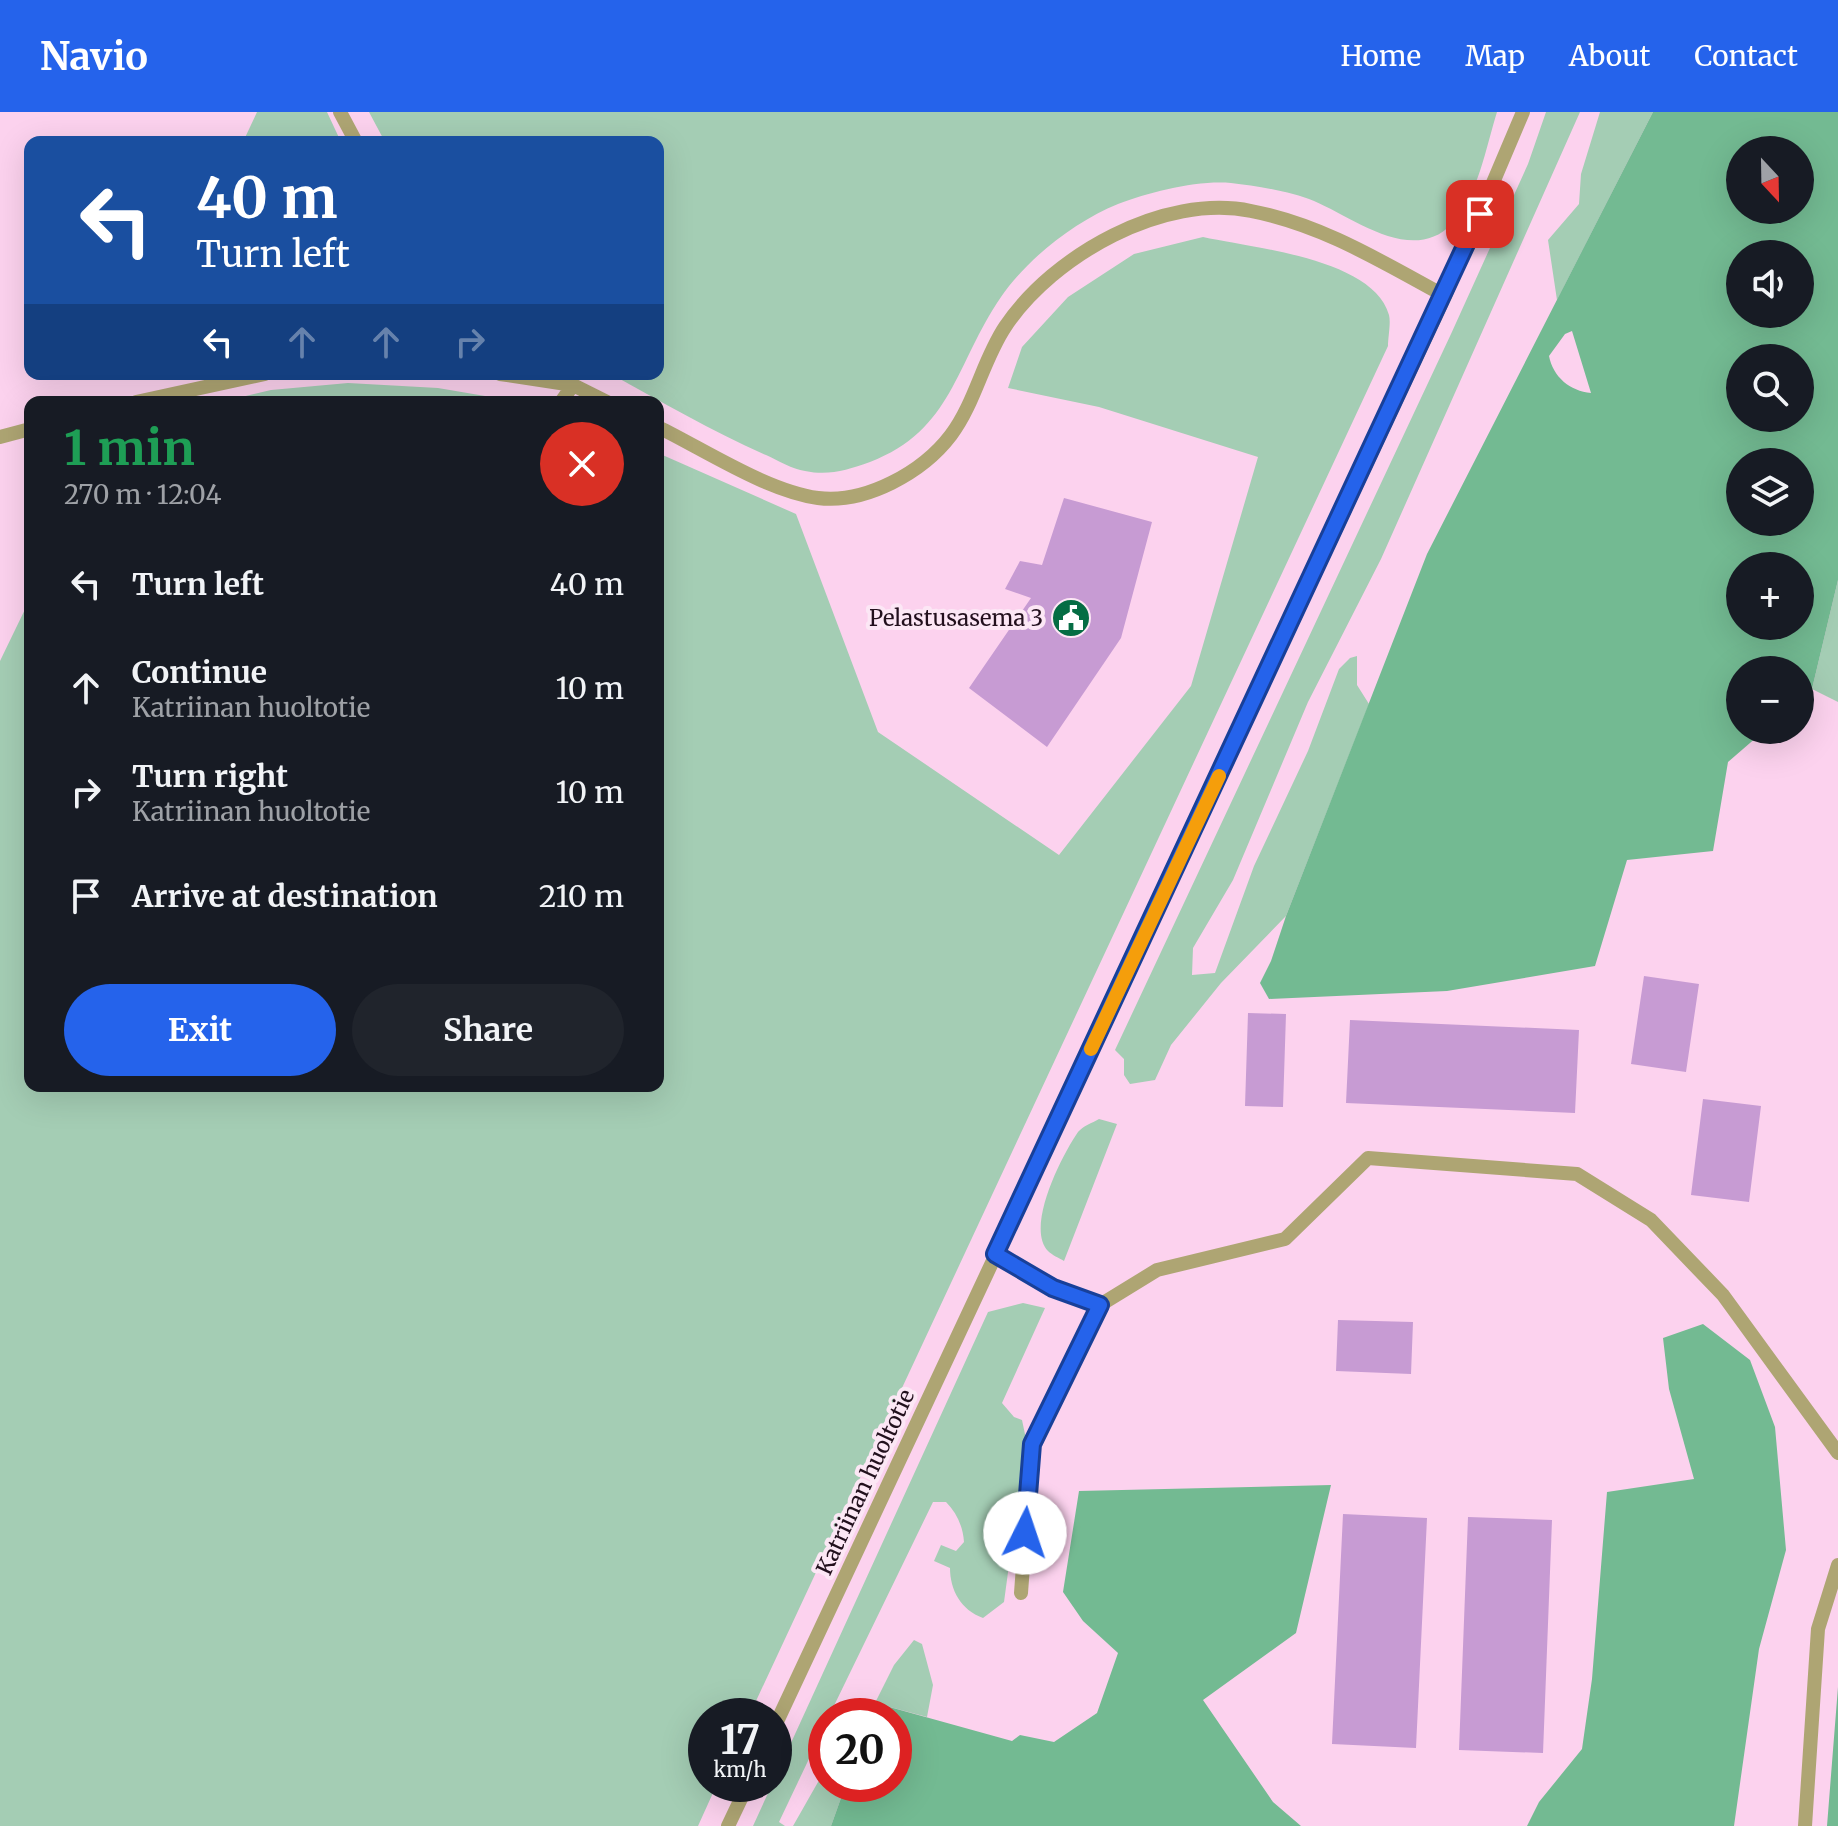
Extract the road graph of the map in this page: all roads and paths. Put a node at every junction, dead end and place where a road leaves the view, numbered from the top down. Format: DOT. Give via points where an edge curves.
graph roads {
  1 [pos="340,112"];
  2 [pos="1523,112"];
  3 [pos="353,136"];
  4 [pos="1445,296"];
  5 [pos="237,380"];
  6 [pos="540,380"];
  7 [pos="567,380"];
  8 [pos="573,385"];
  9 [pos="164,396"];
  10 [pos="565,396"];
  11 [pos="595,396"];
  12 [pos="664,430"];
  13 [pos="24,431"];
  14 [pos="0,437"];
  15 [pos="995,1254"];
  16 [pos="1100,1305"];
  17 [pos="1838,1453"];
  18 [pos="1838,1565"];
  19 [pos="1021,1593"];
  20 [pos="788,1698"];
  21 [pos="739,1802"];
  22 [pos="728,1826"];
  23 [pos="1805,1826"];
  1 -- 3 [label="lane"];
  2 -- 4 [label="lane, Katriinan huoltotie"];
  4 -- 12 [label="lane" via="1325,231 1248,210 1186,211 1122,229 1080,254 1040,288 1005,327 951,435 889,485 821,498 788,491"];
  4 -- 15 [label="lane, Katriinan huoltotie"];
  5 -- 9 [label="lane"];
  6 -- 8 [label="lane"];
  7 -- 8 [label="lane"];
  8 -- 10 [label="lane"];
  8 -- 11 [label="lane"];
  13 -- 14 [label="lane"];
  15 -- 16 [label="lane" via="1053,1288"];
  15 -- 20 [label="lane, Katriinan huoltotie"];
  16 -- 17 [label="lane" via="1157,1270 1285,1239 1368,1158 1577,1174 1651,1220 1723,1295"];
  16 -- 19 [label="lane" via="1032,1444"];
  18 -- 23 [label="lane" via="1818,1629"];
  21 -- 22 [label="lane"];
}
